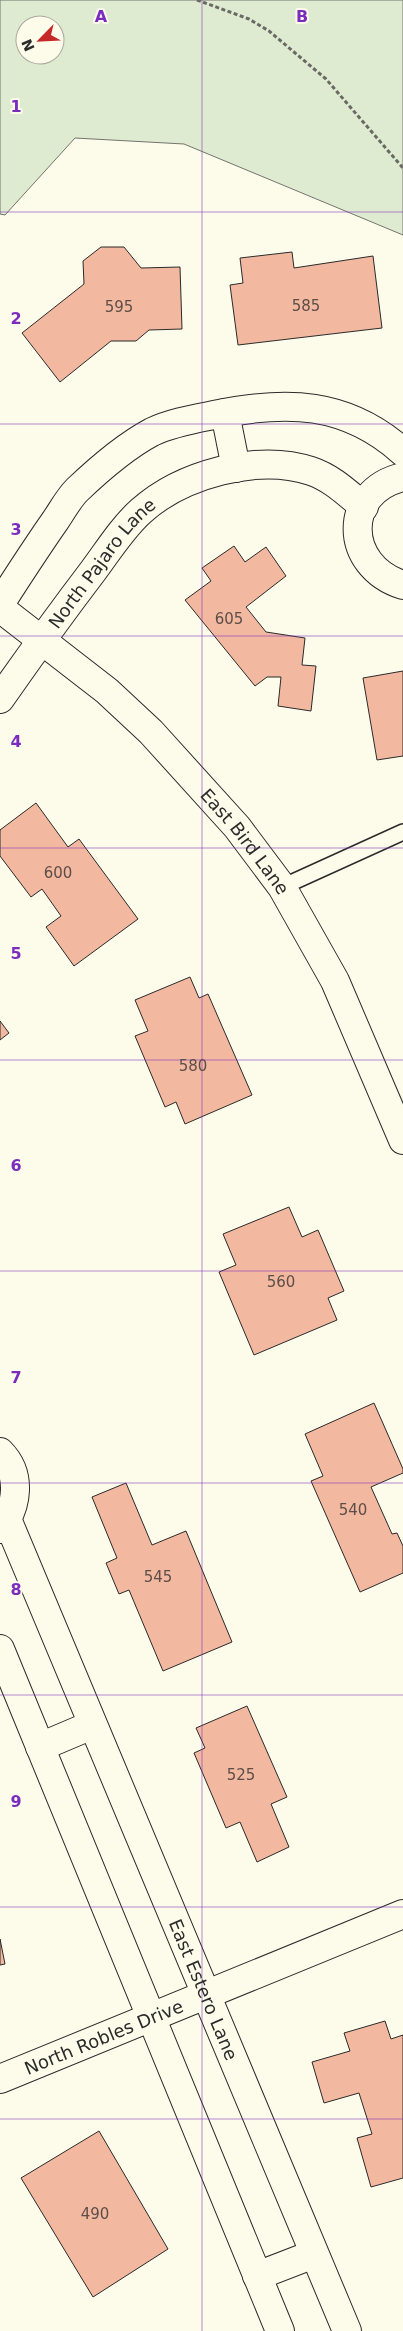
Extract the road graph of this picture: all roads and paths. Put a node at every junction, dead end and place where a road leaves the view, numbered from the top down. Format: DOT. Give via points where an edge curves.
graph roads {
  1 [pos="197,0"];
  2 [pos="403,168"];
  3 [pos="224,413"];
  4 [pos="403,452"];
  5 [pos="236,468"];
  6 [pos="403,477"];
  7 [pos="364,507"];
  8 [pos="403,585"];
  9 [pos="0,604"];
  10 [pos="0,608"];
  11 [pos="42,639"];
  12 [pos="0,700"];
  13 [pos="403,832"];
  14 [pos="282,887"];
  15 [pos="403,1140"];
  16 [pos="0,1452"];
  17 [pos="4,1524"];
  18 [pos="0,1649"];
  19 [pos="92,1725"];
  20 [pos="40,1747"];
  21 [pos="403,1914"];
  22 [pos="206,1995"];
  23 [pos="151,2017"];
  24 [pos="0,2079"];
  25 [pos="314,2254"];
  26 [pos="257,2276"];
  27 [pos="280,2331"];
  28 [pos="347,2331"];
  1 -- 2 [label="path" via="269,31 326,79"];
  3 -- 4 [label="street" via="282,406 327,410 383,434"];
  3 -- 5 [label="street"];
  3 -- 9 [label="street" via="152,432 107,462 75,492"];
  5 -- 7 [label="street, North Pajaro Lane" via="280,466 310,471 334,482"];
  5 -- 11 [label="street, North Pajaro Lane" via="210,473 176,486 140,512"];
  6 -- 7 [label="street" via="378,488"];
  7 -- 8 [label="street" via="358,530 360,548 370,566 389,580"];
  10 -- 11 [label="street, East Bird Lane"];
  11 -- 12 [label="street, North Pajaro Lane"];
  11 -- 14 [label="street, East Bird Lane" via="107,691 151,732 237,827"];
  13 -- 14 [label="lane"];
  14 -- 15 [label="street, East Bird Lane" via="335,981"];
  16 -- 17 [label="street" via="11,1469 16,1486 14,1503"];
  17 -- 19 [label="street, East Estero Lane"];
  18 -- 20 [label="street"];
  19 -- 20 [label="street"];
  19 -- 22 [label="street, East Estero Lane"];
  20 -- 23 [label="street"];
  21 -- 22 [label="street, North Robles Drive"];
  22 -- 23 [label="street, North Robles Drive"];
  22 -- 25 [label="street, East Estero Lane"];
  23 -- 24 [label="street, North Robles Drive"];
  23 -- 26 [label="street"];
  25 -- 26 [label="street"];
  25 -- 28 [label="street, East Estero Lane"];
  26 -- 27 [label="street"];
}
